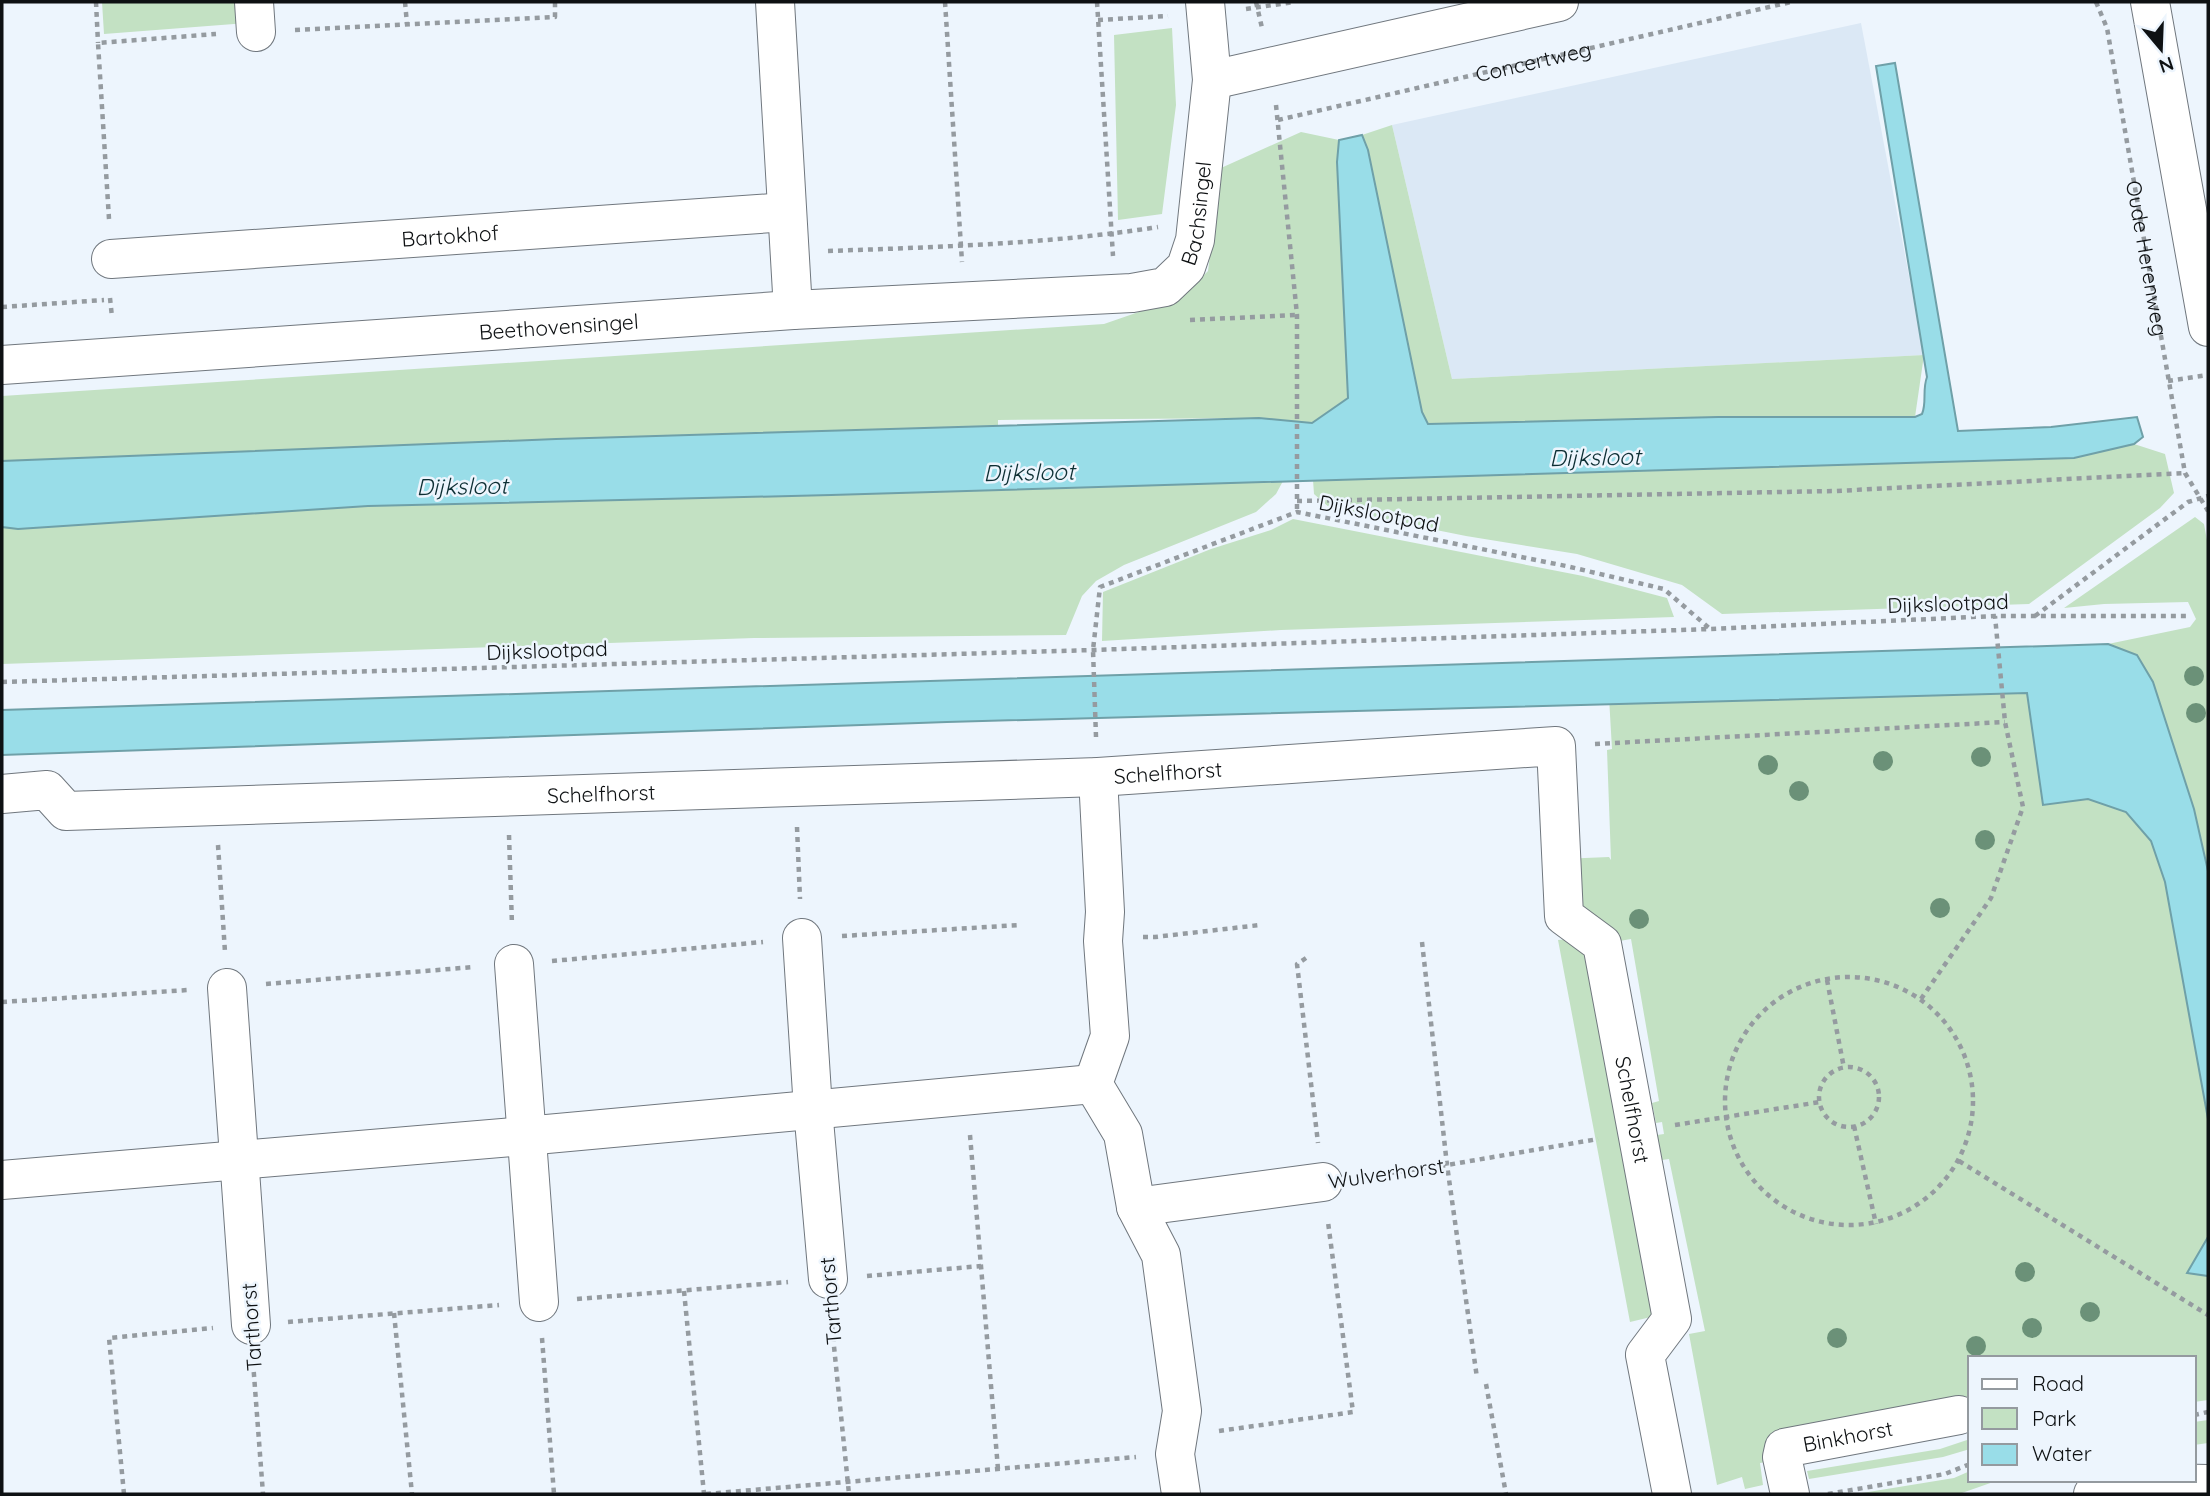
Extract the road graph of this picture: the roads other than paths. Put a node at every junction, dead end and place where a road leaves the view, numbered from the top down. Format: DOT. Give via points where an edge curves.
graph roads {
  1 [pos="775,2"];
  2 [pos="1205,2"];
  3 [pos="1559,2"];
  4 [pos="2150,2"];
  5 [pos="1212,80"];
  6 [pos="787,212"];
  7 [pos="111,259"];
  8 [pos="1116,294"];
  9 [pos="793,310"];
  10 [pos="2208,327"];
  11 [pos="2,365"];
  12 [pos="1098,777"];
  13 [pos="2,794"];
  14 [pos="802,938"];
  15 [pos="514,964"];
  16 [pos="228,988"];
  17 [pos="1093,1084"];
  18 [pos="813,1108"];
  19 [pos="525,1136"];
  20 [pos="239,1159"];
  21 [pos="2,1180"];
  22 [pos="1323,1182"];
  23 [pos="1136,1207"];
  24 [pos="828,1279"];
  25 [pos="539,1302"];
  26 [pos="251,1325"];
  27 [pos="1959,1415"];
  28 [pos="2161,1482"];
  29 [pos="2208,1484"];
  30 [pos="1181,1494"];
  31 [pos="1672,1494"];
  32 [pos="1790,1494"];
  33 [pos="2099,1494"];
  1 -- 6 [label="street"];
  2 -- 5 [label="street, Bachsingel"];
  3 -- 5 [label="street"];
  4 -- 10 [label="street"];
  5 -- 8 [label="street, Bachsingel" via="1195,240 1186,267 1165,286"];
  6 -- 7 [label="street, Bartokhof"];
  6 -- 9 [label="street"];
  8 -- 9 [label="street, Beethovensingel"];
  9 -- 11 [label="street, Beethovensingel"];
  12 -- 13 [label="street, Schelfhorst" via="66,811 47,790"];
  12 -- 17 [label="street" via="1110,1036"];
  12 -- 31 [label="street, Schelfhorst" via="1556,746 1564,916 1602,944 1672,1319 1645,1355"];
  14 -- 18 [label="street, Tarthorst"];
  15 -- 19 [label="street"];
  16 -- 20 [label="street, Tarthorst"];
  17 -- 18 [label="street"];
  17 -- 23 [label="street" via="1124,1135"];
  18 -- 19 [label="street"];
  18 -- 24 [label="street, Tarthorst"];
  19 -- 20 [label="street"];
  19 -- 25 [label="street"];
  20 -- 21 [label="street"];
  20 -- 26 [label="street, Tarthorst"];
  22 -- 23 [label="street, Wulverhorst"];
  23 -- 30 [label="street" via="1161,1255 1182,1411 1176,1445"];
  27 -- 32 [label="street, Binkhorst" via="1784,1448"];
  28 -- 29 [label="street"];
  28 -- 33 [label="street"];
}
